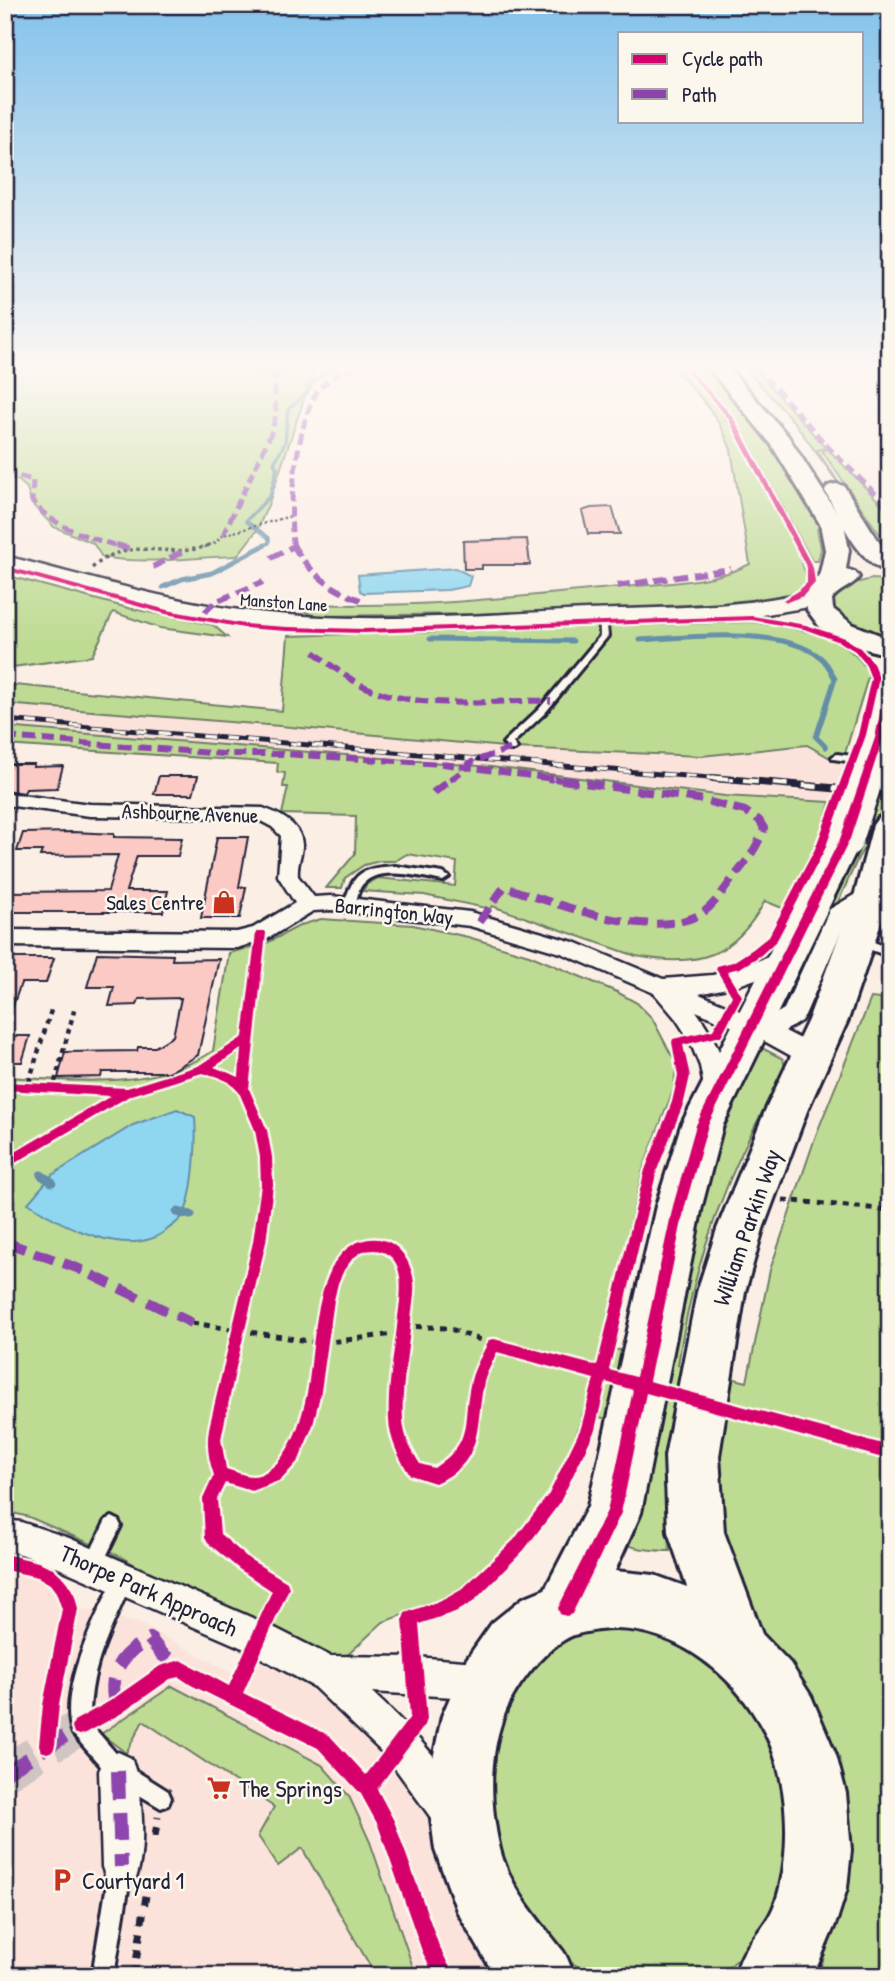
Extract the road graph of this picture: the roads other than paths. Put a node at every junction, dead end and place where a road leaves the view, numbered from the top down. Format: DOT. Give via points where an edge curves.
graph roads {
  1 [pos="791,458"];
  2 [pos="814,458"];
  3 [pos="5,562"];
  4 [pos="890,565"];
  5 [pos="890,575"];
  6 [pos="823,591"];
  7 [pos="725,611"];
  8 [pos="602,616"];
  9 [pos="838,629"];
  10 [pos="878,644"];
  11 [pos="890,671"];
  12 [pos="890,683"];
  13 [pos="512,748"];
  14 [pos="884,751"];
  15 [pos="837,757"];
  16 [pos="5,799"];
  17 [pos="887,836"];
  18 [pos="443,877"];
  19 [pos="873,893"];
  20 [pos="309,904"];
  21 [pos="351,905"];
  22 [pos="5,938"];
  23 [pos="873,947"];
  24 [pos="784,960"];
  25 [pos="655,983"];
  26 [pos="758,1028"];
  27 [pos="812,1056"];
  28 [pos="716,1095"];
  29 [pos="112,1526"];
  30 [pos="5,1536"];
  31 [pos="93,1566"];
  32 [pos="123,1579"];
  33 [pos="566,1608"];
  34 [pos="738,1648"];
  35 [pos="327,1674"];
  36 [pos="487,1681"];
  37 [pos="118,1770"];
  38 [pos="161,1798"];
  39 [pos="464,1831"];
  40 [pos="135,1871"];
  41 [pos="777,1972"];
  42 [pos="103,1976"];
  43 [pos="539,1976"];
  1 -- 6 [label="highway" via="832,524 837,550 833,573"];
  2 -- 4 [label="highway" via="872,550"];
  3 -- 8 [label="street, Manston Lane" via="205,612 284,622 401,624"];
  5 -- 6 [label="highway" via="858,575"];
  6 -- 7 [label="street, Manston Lane" via="794,604"];
  6 -- 9 [label="highway" via="818,606"];
  7 -- 8 [label="street, Manston Lane"];
  7 -- 9 [label="street, Manston Lane" via="801,619"];
  8 -- 13 [label="lane" via="604,635 551,701 508,743"];
  9 -- 10 [label="highway"];
  10 -- 11 [label="highway"];
  12 -- 14 [label="highway"];
  14 -- 15 [label="lane"];
  14 -- 24 [label="highway, bridge"];
  16 -- 20 [label="street, Ashbourne Avenue" via="90,810 256,812 276,819 286,829 292,843 287,872"];
  17 -- 19 [label="highway, William Parkin Way"];
  18 -- 21 [label="lane" via="380,872 364,877 355,887"];
  19 -- 23 [label="highway, William Parkin Way"];
  19 -- 26 [label="street" via="838,914 793,1015"];
  20 -- 21 [label="street, Barrington Way"];
  20 -- 22 [label="street, Barrington Way" via="261,933 237,940"];
  21 -- 25 [label="street, Barrington Way" via="470,919 569,948"];
  23 -- 27 [label="highway, William Parkin Way"];
  24 -- 25 [label="street" via="713,984 684,988"];
  24 -- 26 [label="highway"];
  25 -- 26 [label="street, Barrington Way"];
  25 -- 28 [label="street, Barrington Way" via="694,1025 716,1074"];
  26 -- 27 [label="street"];
  26 -- 28 [label="highway"];
  27 -- 34 [label="highway, William Parkin Way" via="740,1229 721,1292 692,1456 696,1532"];
  28 -- 33 [label="highway" via="702,1125 679,1206 614,1513"];
  29 -- 31 [label="lane"];
  30 -- 31 [label="street, Thorpe Park Approach"];
  31 -- 32 [label="street, Thorpe Park Approach"];
  32 -- 35 [label="street, Thorpe Park Approach" via="259,1638"];
  32 -- 37 [label="lane" via="89,1652 78,1707 80,1727"];
  33 -- 34 [label="highway" via="608,1598 653,1601 697,1618"];
  33 -- 36 [label="highway" via="530,1629 506,1652"];
  34 -- 41 [label="highway" via="773,1688 799,1738 815,1795 818,1855 809,1902"];
  35 -- 36 [label="street, Thorpe Park Approach"];
  35 -- 39 [label="street, Thorpe Park Approach" via="400,1744"];
  36 -- 39 [label="highway" via="469,1725 461,1776"];
  37 -- 38 [label="lane"];
  37 -- 40 [label="street" via="122,1833"];
  39 -- 43 [label="highway" via="474,1873 491,1912"];
  40 -- 42 [label="lane"];
}
